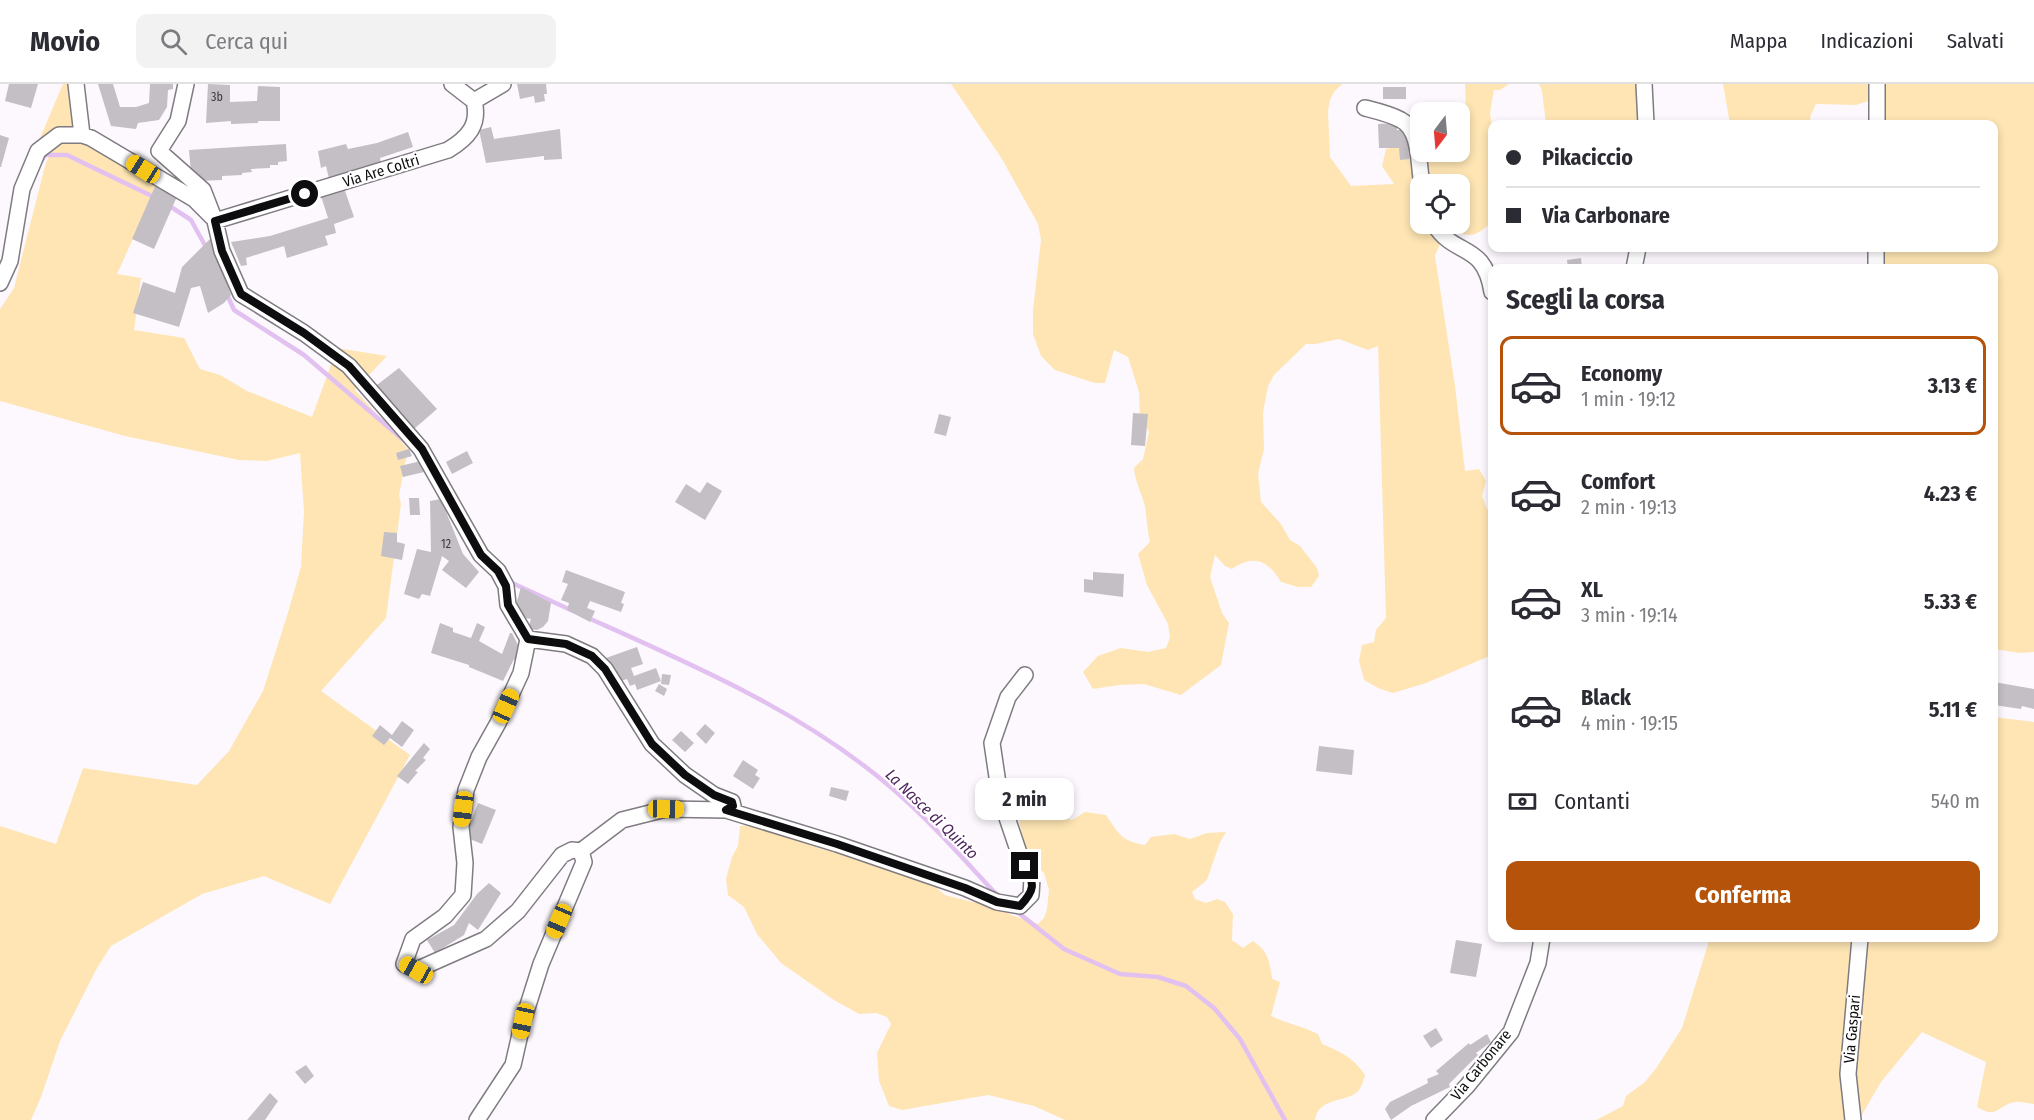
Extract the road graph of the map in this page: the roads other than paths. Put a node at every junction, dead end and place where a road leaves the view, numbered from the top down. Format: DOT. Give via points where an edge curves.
graph roads {
  1 [pos="76,84"];
  2 [pos="186,84"];
  3 [pos="452,84"];
  4 [pos="503,84"];
  5 [pos="1644,84"];
  6 [pos="1877,84"];
  7 [pos="474,100"];
  8 [pos="1365,108"];
  9 [pos="1646,120"];
  10 [pos="1877,120"];
  11 [pos="82,135"];
  12 [pos="1421,174"];
  13 [pos="215,221"];
  14 [pos="1442,234"];
  15 [pos="1488,273"];
  16 [pos="0,283"];
  17 [pos="528,639"];
  18 [pos="1025,675"];
  19 [pos="726,810"];
  20 [pos="581,851"];
  21 [pos="1541,942"];
  22 [pos="1860,942"];
  23 [pos="477,1120"];
  24 [pos="1434,1120"];
  25 [pos="1853,1120"];
  1 -- 11 [label="street"];
  2 -- 13 [label="street" via="178,121 159,151 203,189"];
  3 -- 7 [label="street"];
  4 -- 7 [label="street"];
  5 -- 9 [label="street"];
  6 -- 10 [label="street"];
  7 -- 13 [label="street, Via Are Coltri" via="477,118 465,140 448,150"];
  8 -- 12 [label="street" via="1403,120 1411,129"];
  11 -- 13 [label="street" via="194,199"];
  11 -- 16 [label="street" via="59,135 38,151 22,189 10,261"];
  13 -- 17 [label="street" via="222,251 241,294 349,366 422,449 481,555 498,571 506,586 508,605"];
  14 -- 15 [label="street" via="1474,255"];
  17 -- 19 [label="street" via="566,644 592,656 605,669 652,744 685,775 732,802 733,806"];
  17 -- 20 [label="street" via="521,673 466,790 461,827 463,895 445,916 413,939 404,964 416,970 486,939 518,911 562,855"];
  18 -- 19 [label="street" via="1008,697 992,743 1000,797 1032,878 1031,895 1020,906 997,902 837,844"];
  19 -- 20 [label="street" via="666,809 622,820"];
  20 -- 23 [label="street" via="584,862 541,964 513,1065"];
  21 -- 24 [label="street, Via Carbonare" via="1538,963 1511,1032"];
  22 -- 25 [label="street, Via Gaspari" via="1848,1074"];
}
